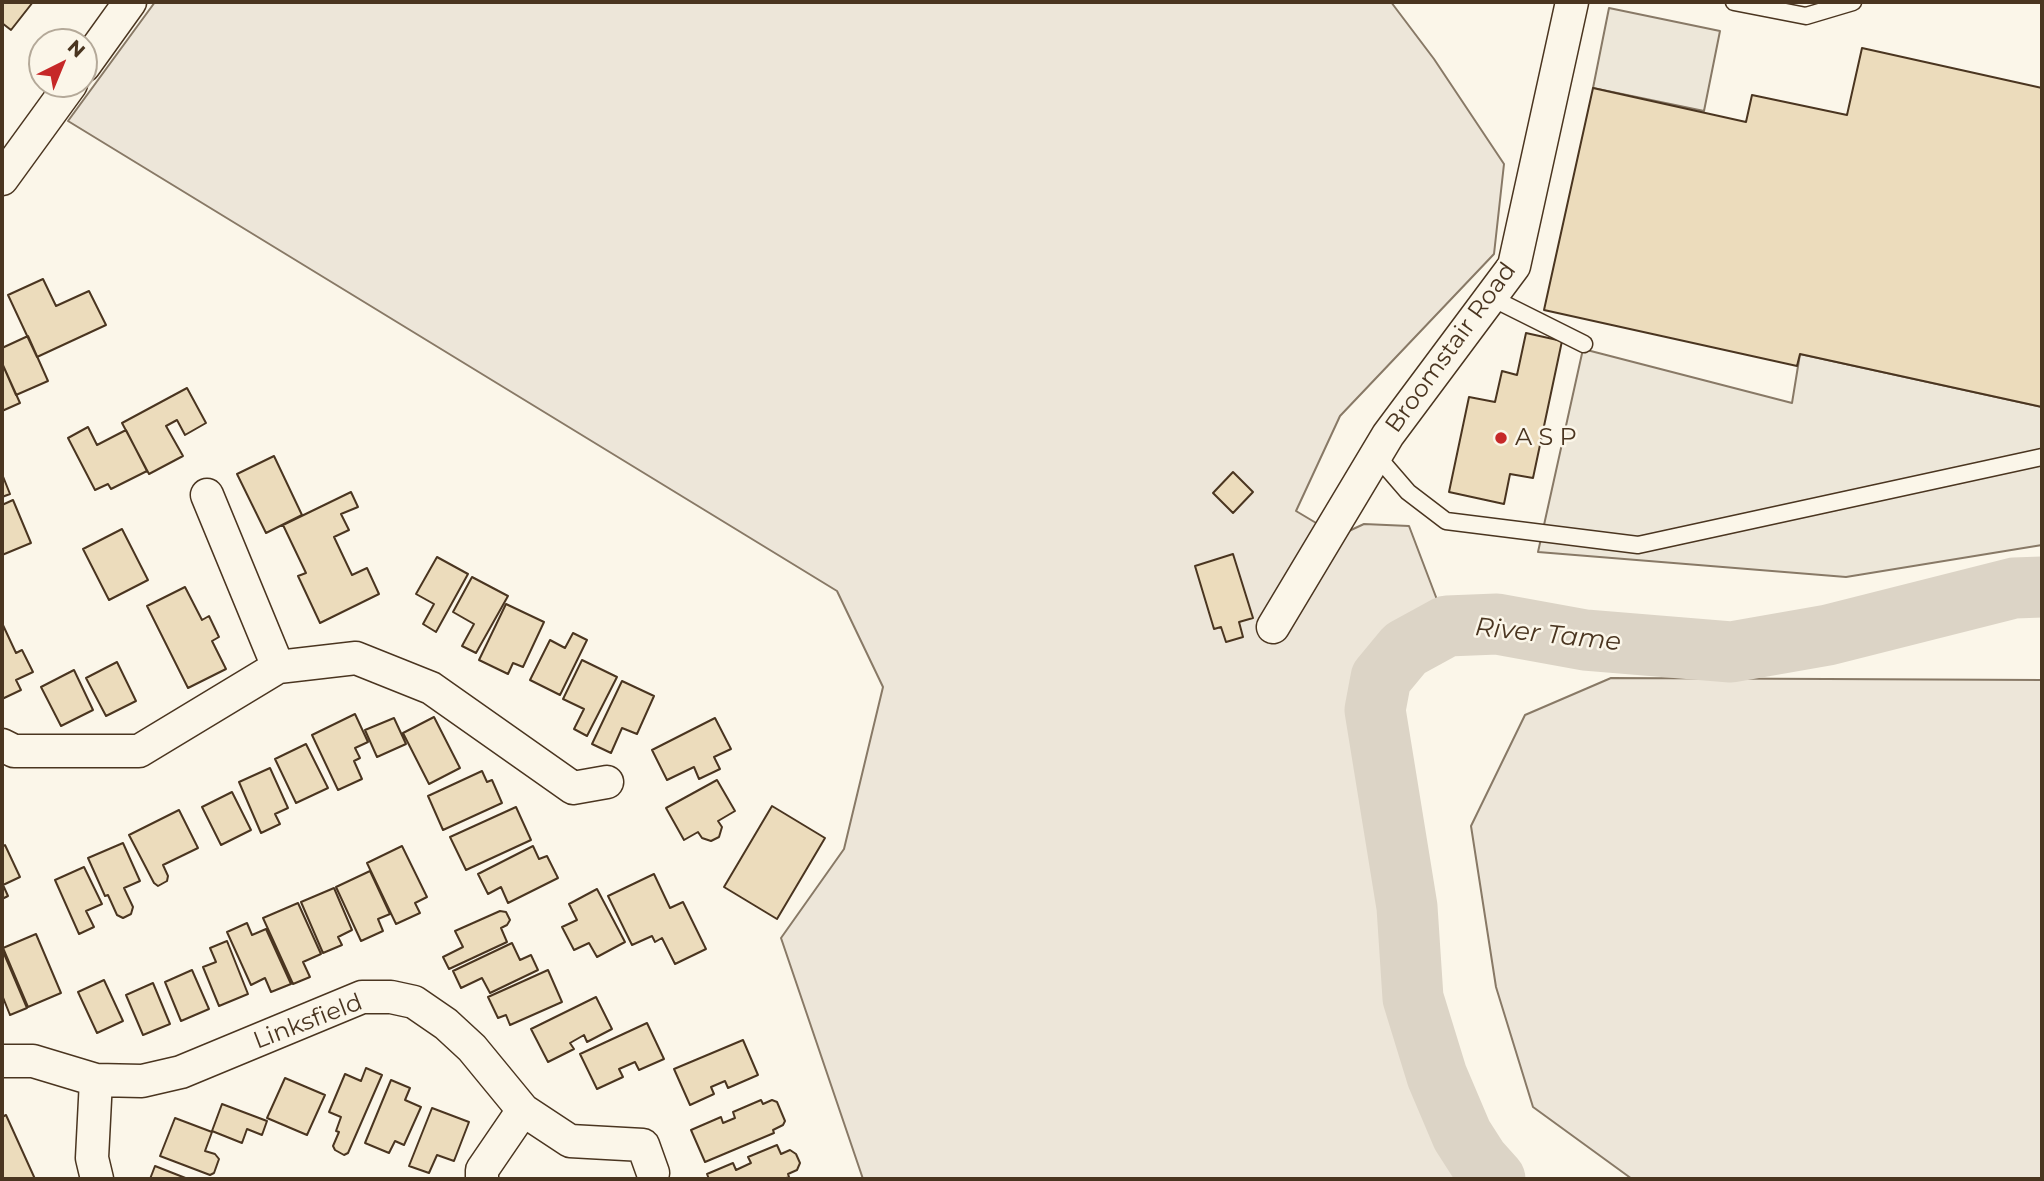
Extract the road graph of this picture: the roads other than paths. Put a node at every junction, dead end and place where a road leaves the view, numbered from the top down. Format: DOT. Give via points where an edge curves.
graph roads {
  1 [pos="130,2"];
  2 [pos="1572,2"];
  3 [pos="1734,2"];
  4 [pos="1853,2"];
  5 [pos="98,47"];
  6 [pos="61,98"];
  7 [pos="2,179"];
  8 [pos="1490,298"];
  9 [pos="1584,344"];
  10 [pos="1376,455"];
  11 [pos="2040,457"];
  12 [pos="207,495"];
  13 [pos="1273,627"];
  14 [pos="278,667"];
  15 [pos="2,745"];
  16 [pos="607,782"];
  17 [pos="2,1061"];
  18 [pos="96,1080"];
  19 [pos="523,1110"];
  20 [pos="648,1146"];
  21 [pos="97,1179"];
  22 [pos="482,1179"];
  1 -- 5 [label="street"];
  2 -- 8 [label="street, Broomstair Road" via="1514,266"];
  3 -- 4 [label="lane" via="1807,16"];
  6 -- 7 [label="street"];
  8 -- 9 [label="lane"];
  8 -- 10 [label="street, Broomstair Road"];
  10 -- 11 [label="lane" via="1408,492 1446,521 1638,545"];
  10 -- 13 [label="street, Broomstair Road"];
  12 -- 14 [label="street"];
  14 -- 15 [label="street" via="139,751 14,751"];
  14 -- 16 [label="street" via="356,659 431,688 573,788"];
  17 -- 18 [label="street, Linksfield" via="33,1061"];
  18 -- 19 [label="street, Linksfield" via="142,1081 181,1072 362,998 391,997 414,1002 446,1024"];
  18 -- 21 [label="street" via="92,1158"];
  19 -- 20 [label="street, Linksfield" via="570,1141"];
  19 -- 22 [label="street" via="482,1170"];
}
